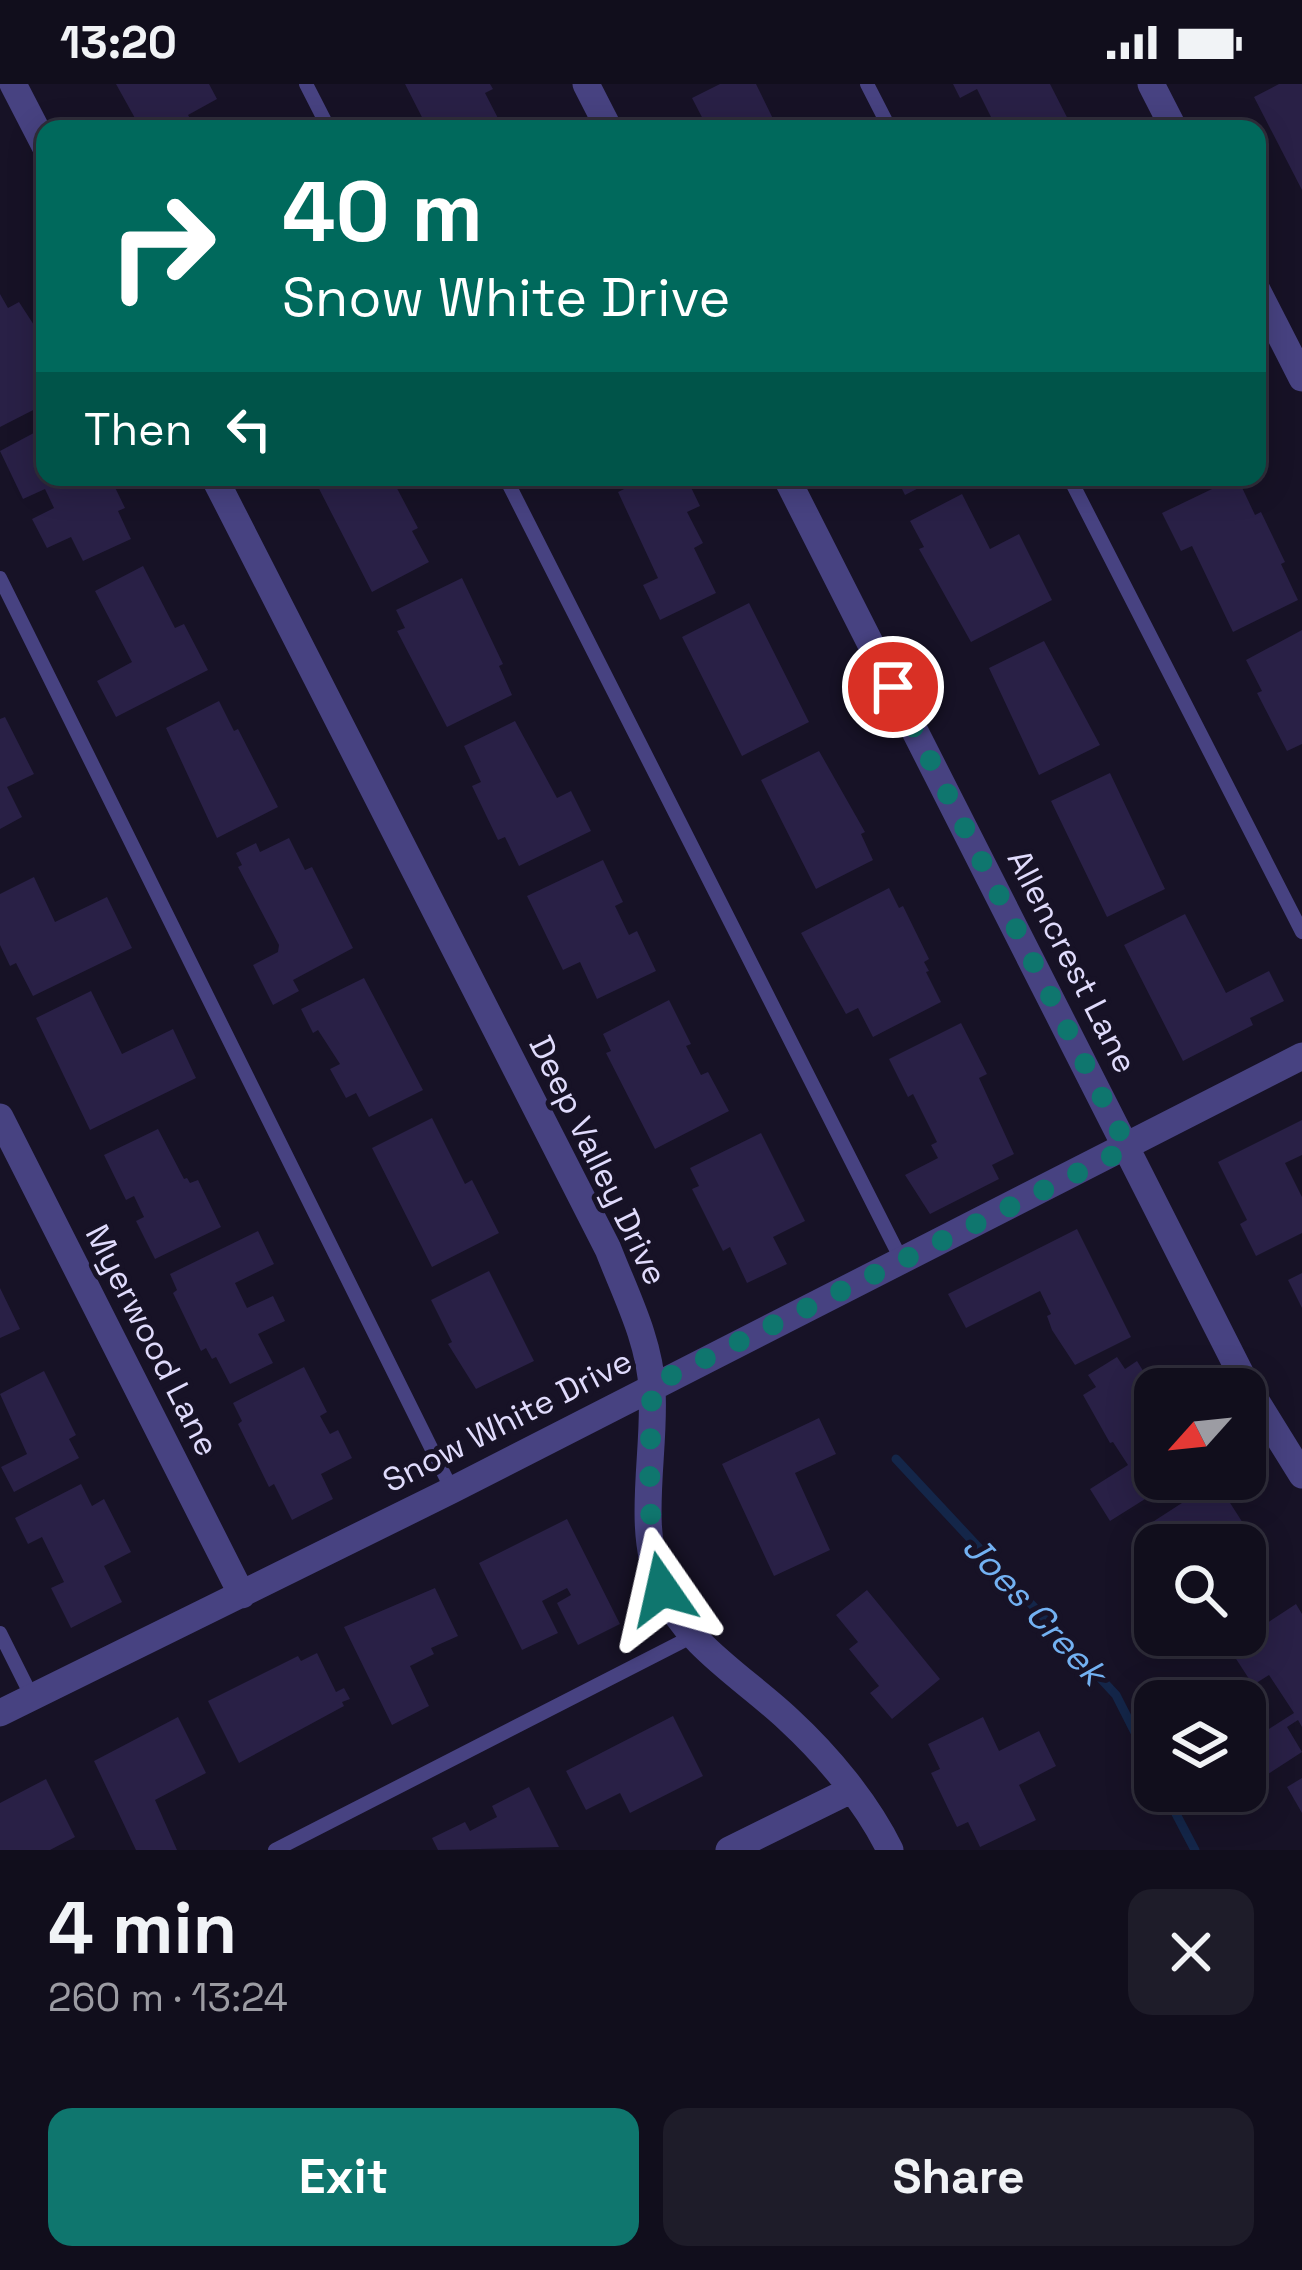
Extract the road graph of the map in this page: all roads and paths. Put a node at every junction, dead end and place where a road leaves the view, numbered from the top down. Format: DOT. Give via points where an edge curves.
graph roads {
  1 [pos="13,84"];
  2 [pos="306,84"];
  3 [pos="586,84"];
  4 [pos="867,84"];
  5 [pos="1151,84"];
  6 [pos="324,120"];
  7 [pos="604,120"];
  8 [pos="885,120"];
  9 [pos="1169,120"];
  10 [pos="36,129"];
  11 [pos="1266,308"];
  12 [pos="1302,378"];
  13 [pos="219,486"];
  14 [pos="510,486"];
  15 [pos="791,486"];
  16 [pos="1074,486"];
  17 [pos="0,578"];
  18 [pos="1302,932"];
  19 [pos="1302,1056"];
  20 [pos="0,1117"];
  21 [pos="1128,1148"];
  22 [pos="902,1261"];
  23 [pos="652,1385"];
  24 [pos="1302,1475"];
  25 [pos="452,1490"];
  26 [pos="242,1594"];
  27 [pos="0,1633"];
  28 [pos="693,1636"];
  29 [pos="32,1697"];
  30 [pos="0,1713"];
  31 [pos="851,1790"];
  32 [pos="275,1850"];
  33 [pos="729,1850"];
  34 [pos="890,1850"];
  1 -- 10 [label="street"];
  2 -- 6 [label="lane"];
  3 -- 7 [label="street"];
  4 -- 8 [label="lane"];
  5 -- 9 [label="street"];
  11 -- 12 [label="street"];
  13 -- 23 [label="street, Deep Valley Drive" via="608,1250"];
  14 -- 22 [label="lane"];
  15 -- 21 [label="street, Allencrest Lane"];
  16 -- 18 [label="lane"];
  17 -- 25 [label="lane"];
  19 -- 21 [label="street, Snow White Drive"];
  20 -- 26 [label="street, Myerwood Lane"];
  21 -- 22 [label="street, Snow White Drive"];
  21 -- 24 [label="street, Allencrest Lane" via="1248,1388"];
  22 -- 23 [label="street, Snow White Drive"];
  23 -- 25 [label="street, Snow White Drive"];
  23 -- 28 [label="street, Deep Valley Drive" via="652,1553 662,1589"];
  25 -- 26 [label="street, Snow White Drive"];
  26 -- 29 [label="street, Snow White Drive"];
  27 -- 29 [label="lane"];
  28 -- 31 [label="street, Deep Valley Drive" via="794,1724"];
  28 -- 32 [label="lane"];
  29 -- 30 [label="street, Snow White Drive"];
  31 -- 33 [label="street"];
  31 -- 34 [label="street, Deep Valley Drive"];
}
